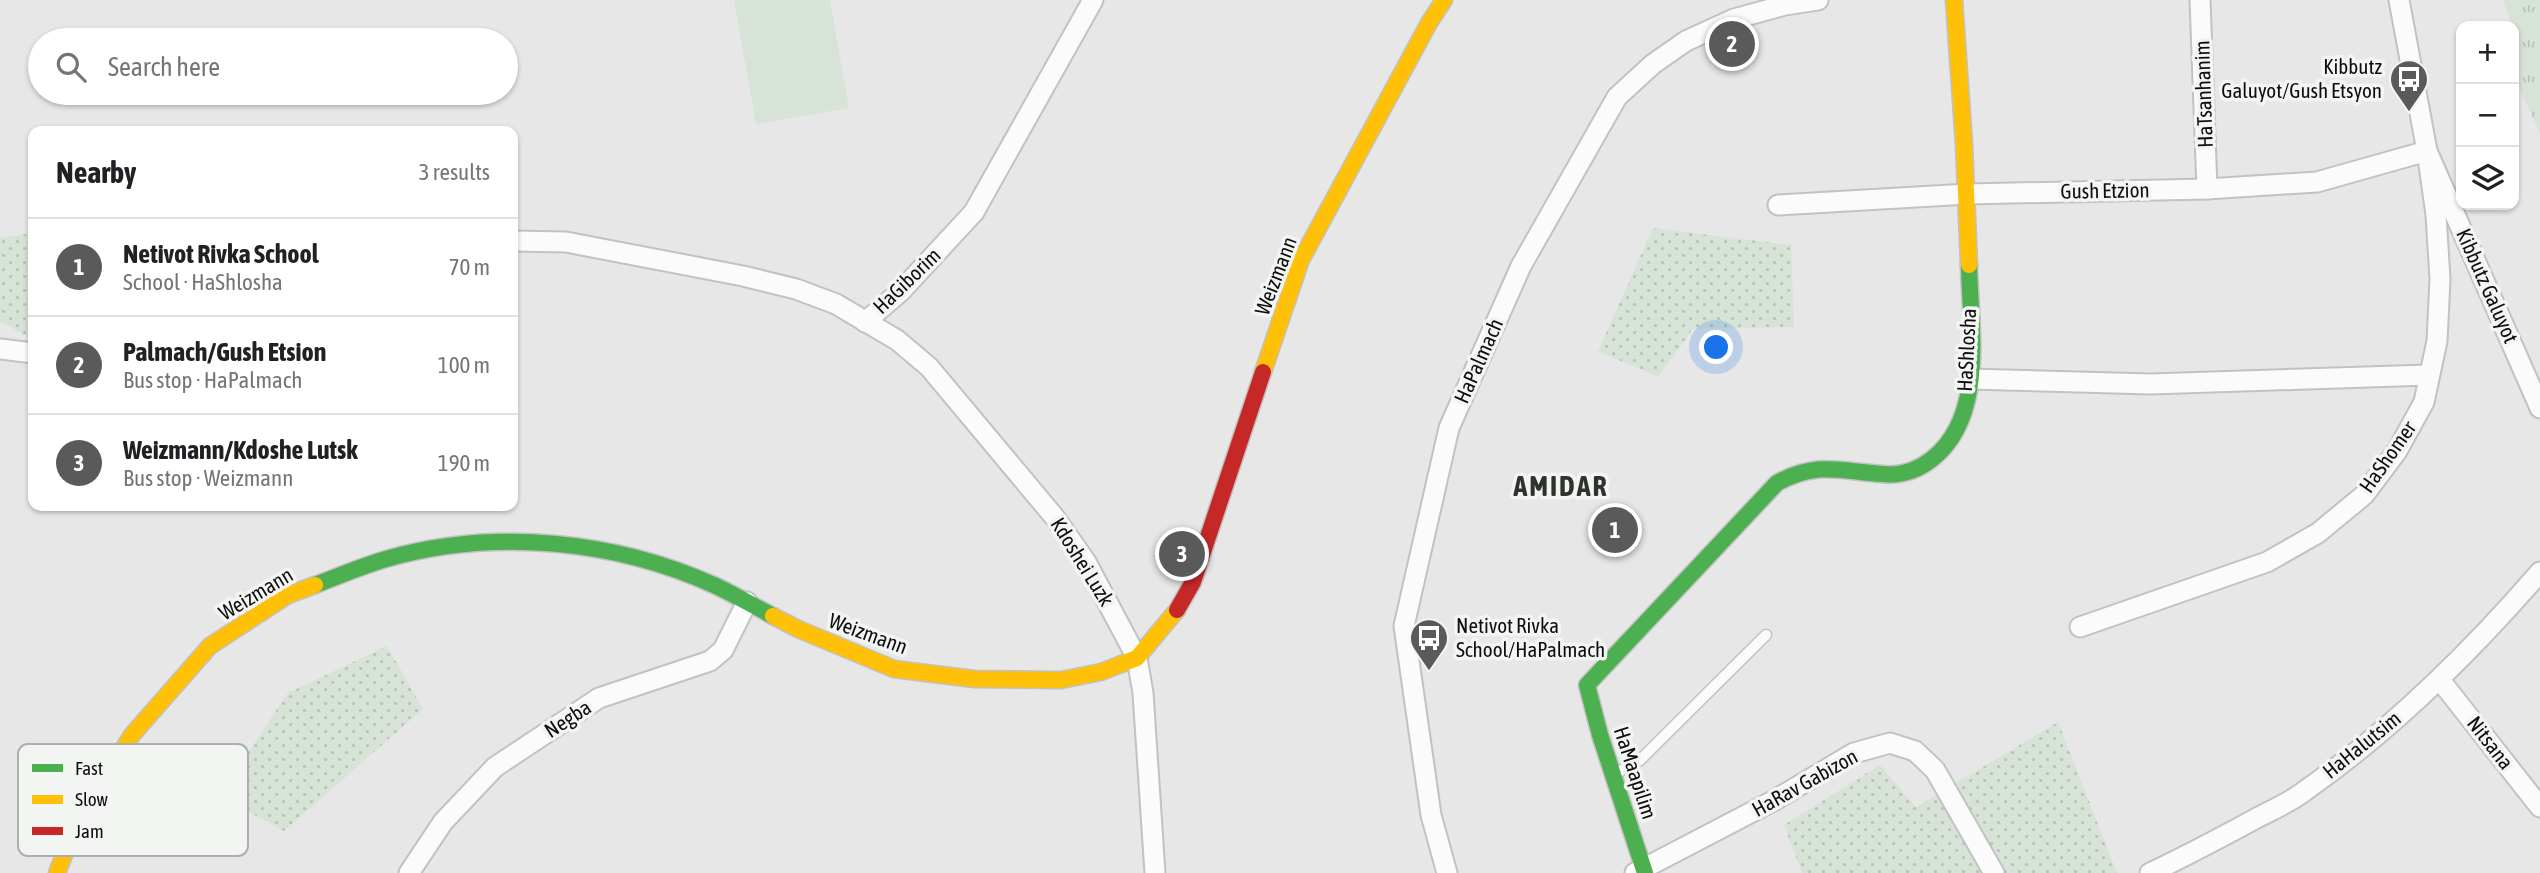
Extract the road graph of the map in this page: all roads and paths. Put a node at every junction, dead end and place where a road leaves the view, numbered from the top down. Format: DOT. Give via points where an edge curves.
graph roads {
  1 [pos="1093,0"];
  2 [pos="1444,0"];
  3 [pos="1818,0"];
  4 [pos="1954,0"];
  5 [pos="2200,0"];
  6 [pos="2399,0"];
  7 [pos="2427,151"];
  8 [pos="2207,189"];
  9 [pos="1968,194"];
  10 [pos="1778,205"];
  11 [pos="518,241"];
  12 [pos="865,322"];
  13 [pos="0,349"];
  14 [pos="28,352"];
  15 [pos="2429,375"];
  16 [pos="1969,379"];
  17 [pos="2540,408"];
  18 [pos="2540,572"];
  19 [pos="747,602"];
  20 [pos="2080,627"];
  21 [pos="1766,635"];
  22 [pos="1137,657"];
  23 [pos="2440,680"];
  24 [pos="1587,685"];
  25 [pos="126,744"];
  26 [pos="1613,775"];
  27 [pos="2540,807"];
  28 [pos="64,856"];
  29 [pos="1641,872"];
  30 [pos="57,873"];
  31 [pos="409,873"];
  32 [pos="1155,873"];
  33 [pos="1447,873"];
  34 [pos="1994,873"];
  35 [pos="2150,873"];
  1 -- 12 [label="street, HaGiborim" via="974,212 901,291"];
  2 -- 22 [label="street, Weizmann" via="1301,260 1193,582 1174,615"];
  3 -- 33 [label="street, HaPalmach" via="1734,19 1686,41 1617,97 1521,266 1449,428 1404,626 1431,815"];
  4 -- 9 [label="street, HaShlosha"];
  5 -- 8 [label="street, HaTsanhanim"];
  6 -- 7 [label="street, Kibbutz Galuyot"];
  7 -- 8 [label="street, Gush Etzion" via="2317,181"];
  7 -- 15 [label="street, HaShomer" via="2440,279 2437,341"];
  7 -- 17 [label="street, Kibbutz Galuyot"];
  8 -- 9 [label="street, Gush Etzion"];
  9 -- 10 [label="street, Gush Etzion"];
  9 -- 16 [label="street, HaShlosha"];
  11 -- 12 [label="street, HaGiborim" via="566,242 743,276 836,304"];
  12 -- 22 [label="street, Kdoshei Luzk" via="897,340 929,367 1056,519 1086,562"];
  13 -- 14 [label="street"];
  15 -- 16 [label="street" via="2162,384"];
  15 -- 20 [label="street, HaShomer" via="2424,402 2397,451 2364,495 2318,533 2267,562"];
  16 -- 24 [label="street, HaShlosha" via="1963,415 1951,444 1923,466 1894,475 1814,468 1777,482"];
  18 -- 23 [label="street, HaHalutsim"];
  19 -- 22 [label="street, Weizmann" via="894,669 974,679 1061,680 1101,672"];
  19 -- 25 [label="street, Weizmann" via="672,569 564,545 513,541 446,546 386,559 288,594 210,646"];
  19 -- 31 [label="street, Negba" via="723,650 710,661 599,698 495,766 443,822"];
  21 -- 26 [label="lane" via="1640,760"];
  22 -- 32 [label="street, Kdoshei Luzk"];
  23 -- 27 [label="street, Nitsana"];
  23 -- 35 [label="street, HaHalutsim" via="2304,792"];
  24 -- 26 [label="street, HaMaapilim"];
  26 -- 29 [label="street, HaMaapilim"];
  28 -- 30 [label="street, Weizmann"];
  29 -- 34 [label="street, HaRav Gabizon" via="1854,753 1891,743 1914,751 1935,770"];
}
